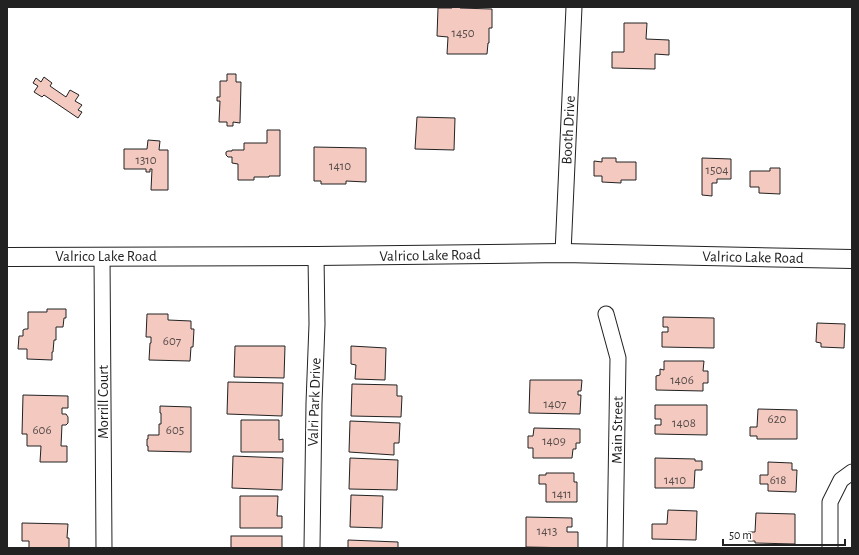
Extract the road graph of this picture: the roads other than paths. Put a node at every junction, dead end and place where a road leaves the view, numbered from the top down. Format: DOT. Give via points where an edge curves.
graph roads {
  1 [pos="574,7"];
  2 [pos="563,253"];
  3 [pos="7,256"];
  4 [pos="102,256"];
  5 [pos="316,256"];
  6 [pos="852,259"];
  7 [pos="606,314"];
  8 [pos="852,472"];
  9 [pos="104,548"];
  10 [pos="312,548"];
  11 [pos="615,548"];
  12 [pos="830,548"];
  1 -- 2 [label="street, Booth Drive"];
  2 -- 5 [label="street, Valrico Lake Road"];
  2 -- 6 [label="street, Valrico Lake Road"];
  3 -- 4 [label="street, Valrico Lake Road"];
  4 -- 5 [label="street, Valrico Lake Road"];
  4 -- 9 [label="street, Morrill Court"];
  5 -- 10 [label="street, Valri Park Drive"];
  7 -- 11 [label="street, Main Street" via="618,358"];
  8 -- 12 [label="street" via="841,480 830,502"];
}
